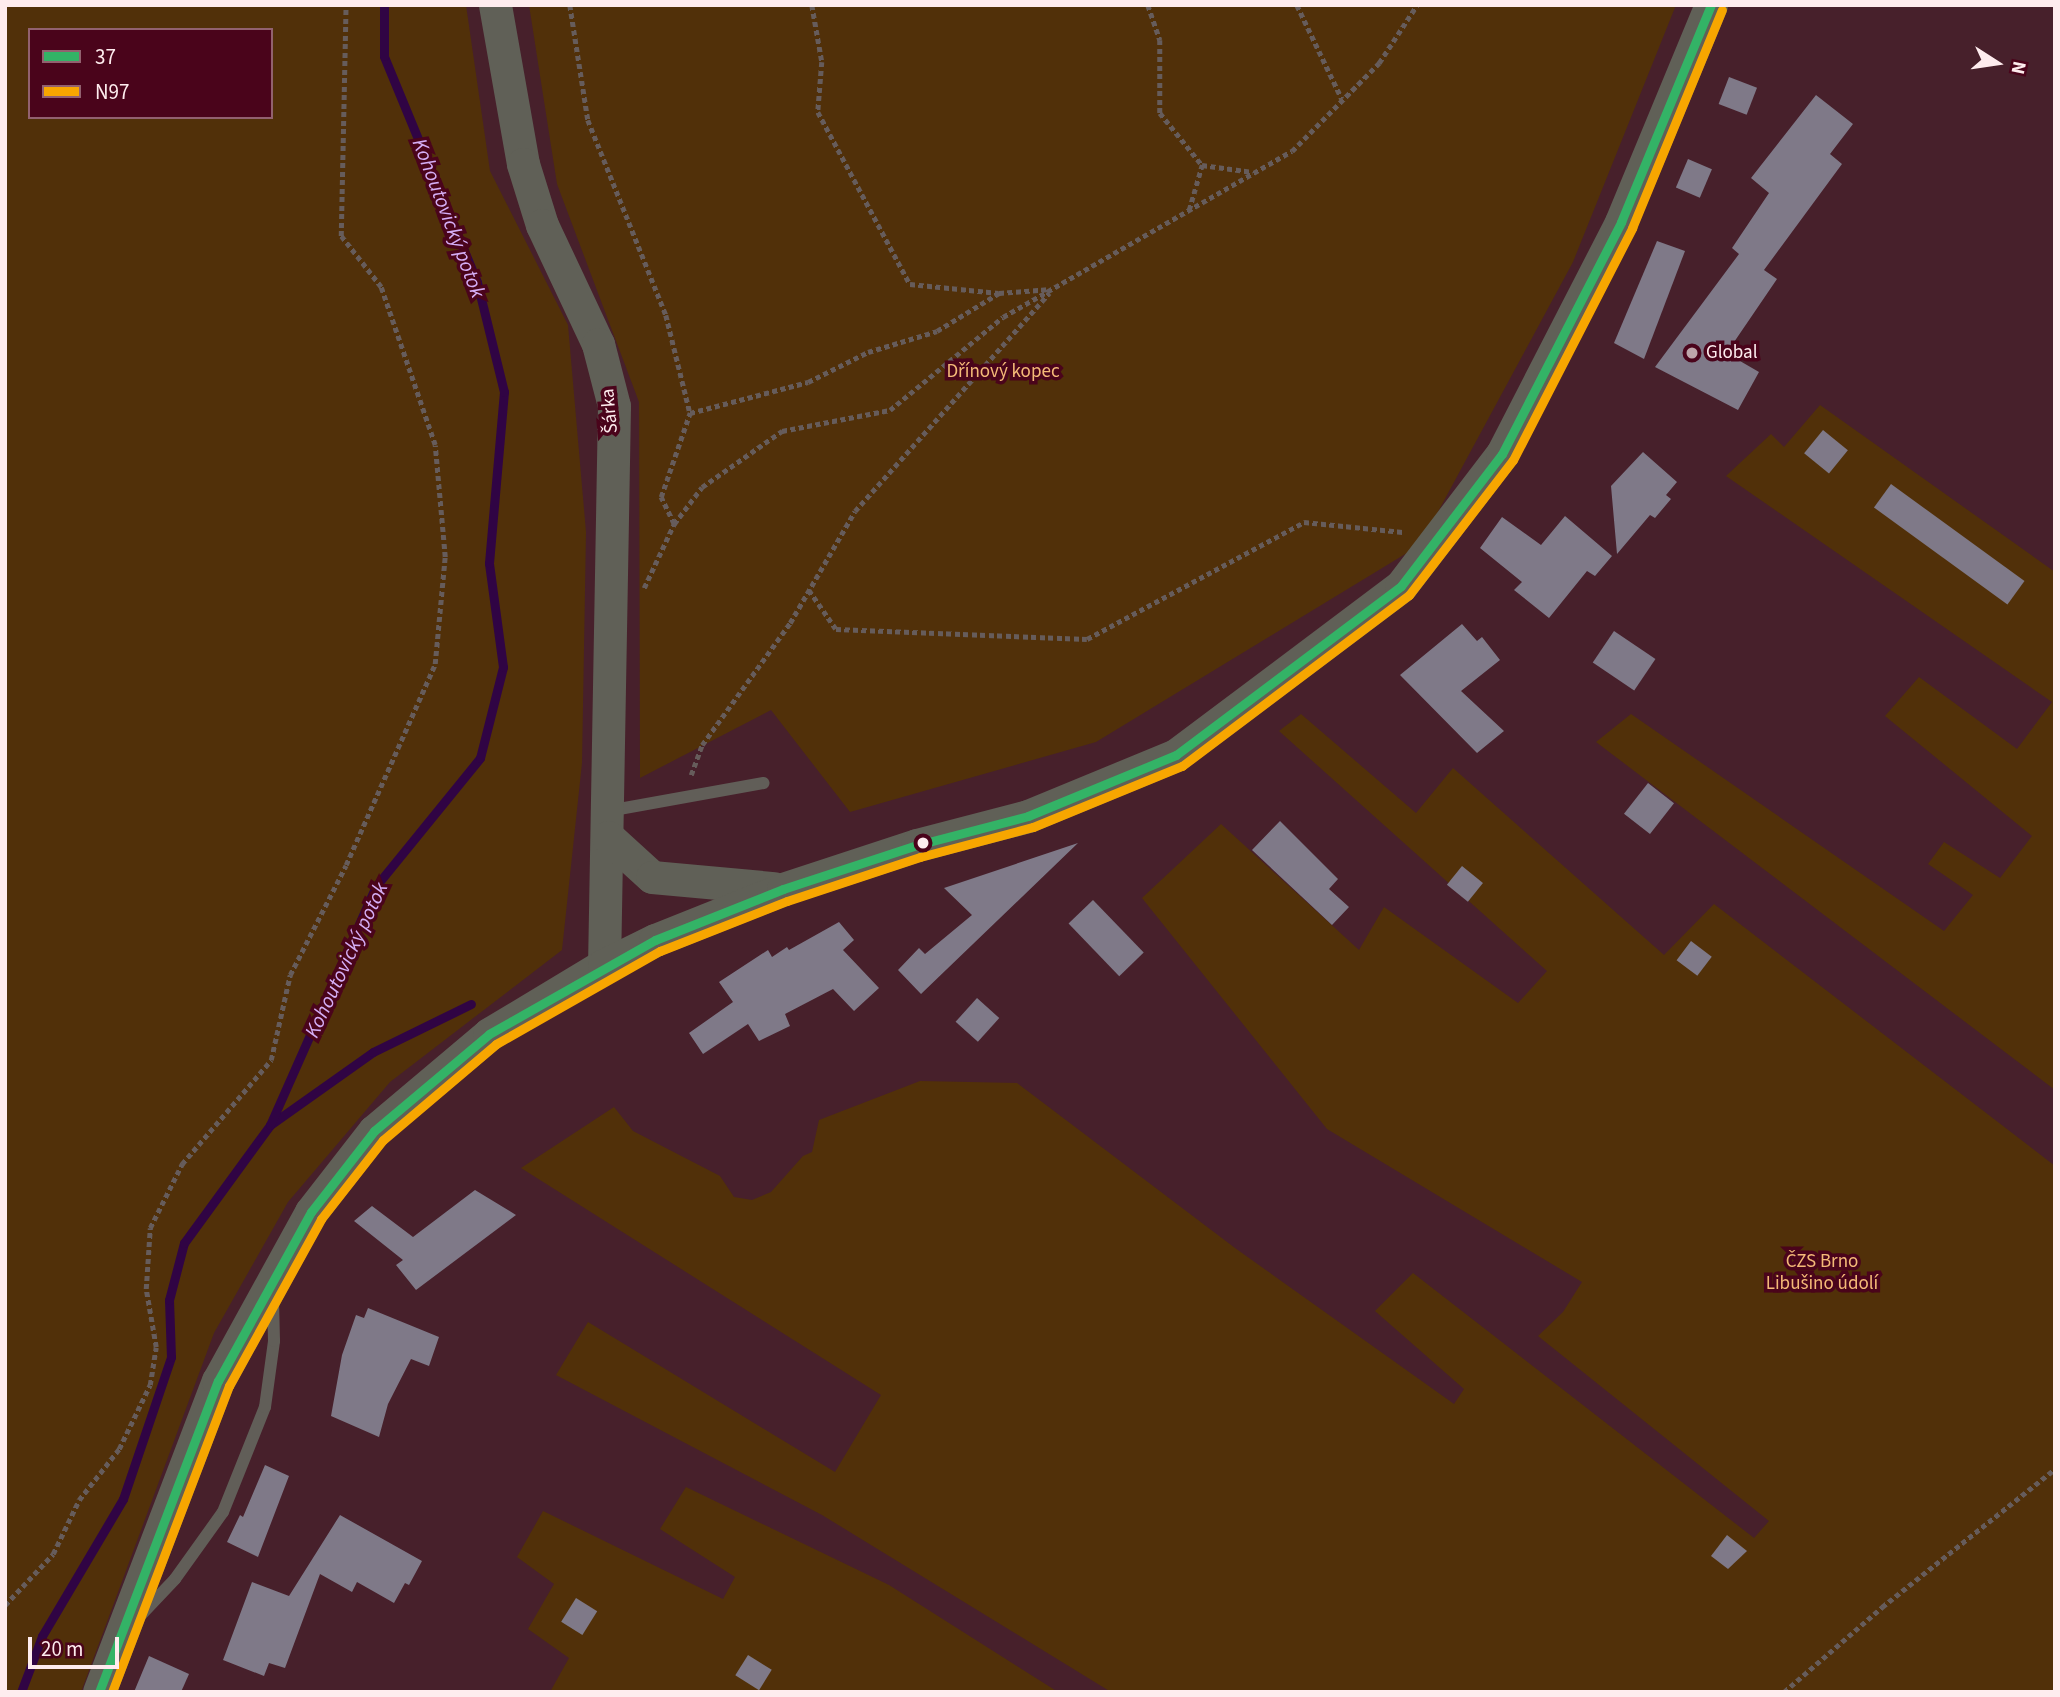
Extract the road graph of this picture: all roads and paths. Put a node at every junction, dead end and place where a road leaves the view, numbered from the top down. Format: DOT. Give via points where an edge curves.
graph roads {
  1 [pos="346,5"];
  2 [pos="495,5"];
  3 [pos="570,5"];
  4 [pos="812,5"];
  5 [pos="1148,5"];
  6 [pos="1297,5"];
  7 [pos="1417,5"];
  8 [pos="1711,5"];
  9 [pos="1342,100"];
  10 [pos="1202,165"];
  11 [pos="1254,173"];
  12 [pos="1189,210"];
  13 [pos="1052,289"];
  14 [pos="999,293"];
  15 [pos="691,413"];
  16 [pos="674,524"];
  17 [pos="1438,536"];
  18 [pos="809,590"];
  19 [pos="641,594"];
  20 [pos="762,783"];
  21 [pos="682,798"];
  22 [pos="608,824"];
  23 [pos="783,889"];
  24 [pos="604,965"];
  25 [pos="272,1276"];
  26 [pos="2055,1469"];
  27 [pos="5,1605"];
  28 [pos="116,1642"];
  29 [pos="99,1692"];
  30 [pos="1784,1692"];
  1 -- 27 [label="path" via="341,236 381,287 435,445 445,557 435,664 346,865 290,975 271,1060 183,1164 150,1228 146,1289 156,1347 150,1385 119,1449 79,1500 53,1554"];
  2 -- 22 [label="street, Šárka" via="523,164 542,225 598,344 614,406"];
  3 -- 15 [label="path" via="588,120 666,315"];
  4 -- 14 [label="path" via="822,62 818,112 910,284"];
  5 -- 10 [label="path" via="1160,40 1160,113"];
  6 -- 9 [label="path"];
  7 -- 9 [label="path" via="1379,63"];
  8 -- 17 [label="street" via="1621,222 1502,454"];
  9 -- 11 [label="path" via="1292,150"];
  10 -- 11 [label="path"];
  10 -- 12 [label="path"];
  11 -- 12 [label="path"];
  12 -- 13 [label="path"];
  13 -- 14 [label="path"];
  13 -- 16 [label="path" via="1003,317 890,410 782,432 702,487"];
  13 -- 18 [label="path" via="855,511"];
  14 -- 15 [label="path" via="937,331 868,352 808,382"];
  15 -- 16 [label="path" via="661,497"];
  16 -- 19 [label="path"];
  17 -- 18 [label="path" via="1304,522 1087,639 836,629"];
  17 -- 23 [label="street" via="1401,586 1176,755 1028,816 917,845"];
  18 -- 21 [label="path" via="702,745"];
  20 -- 21 [label="lane"];
  21 -- 22 [label="lane"];
  22 -- 23 [label="street" via="652,877"];
  22 -- 24 [label="street, Šárka"];
  23 -- 24 [label="street"];
  24 -- 25 [label="street" via="489,1034 403,1103 340,1170"];
  25 -- 28 [label="street" via="218,1381"];
  25 -- 28 [label="lane" via="274,1341 265,1407 223,1512 175,1579"];
  26 -- 30 [label="path"];
  28 -- 29 [label="street"];
}
